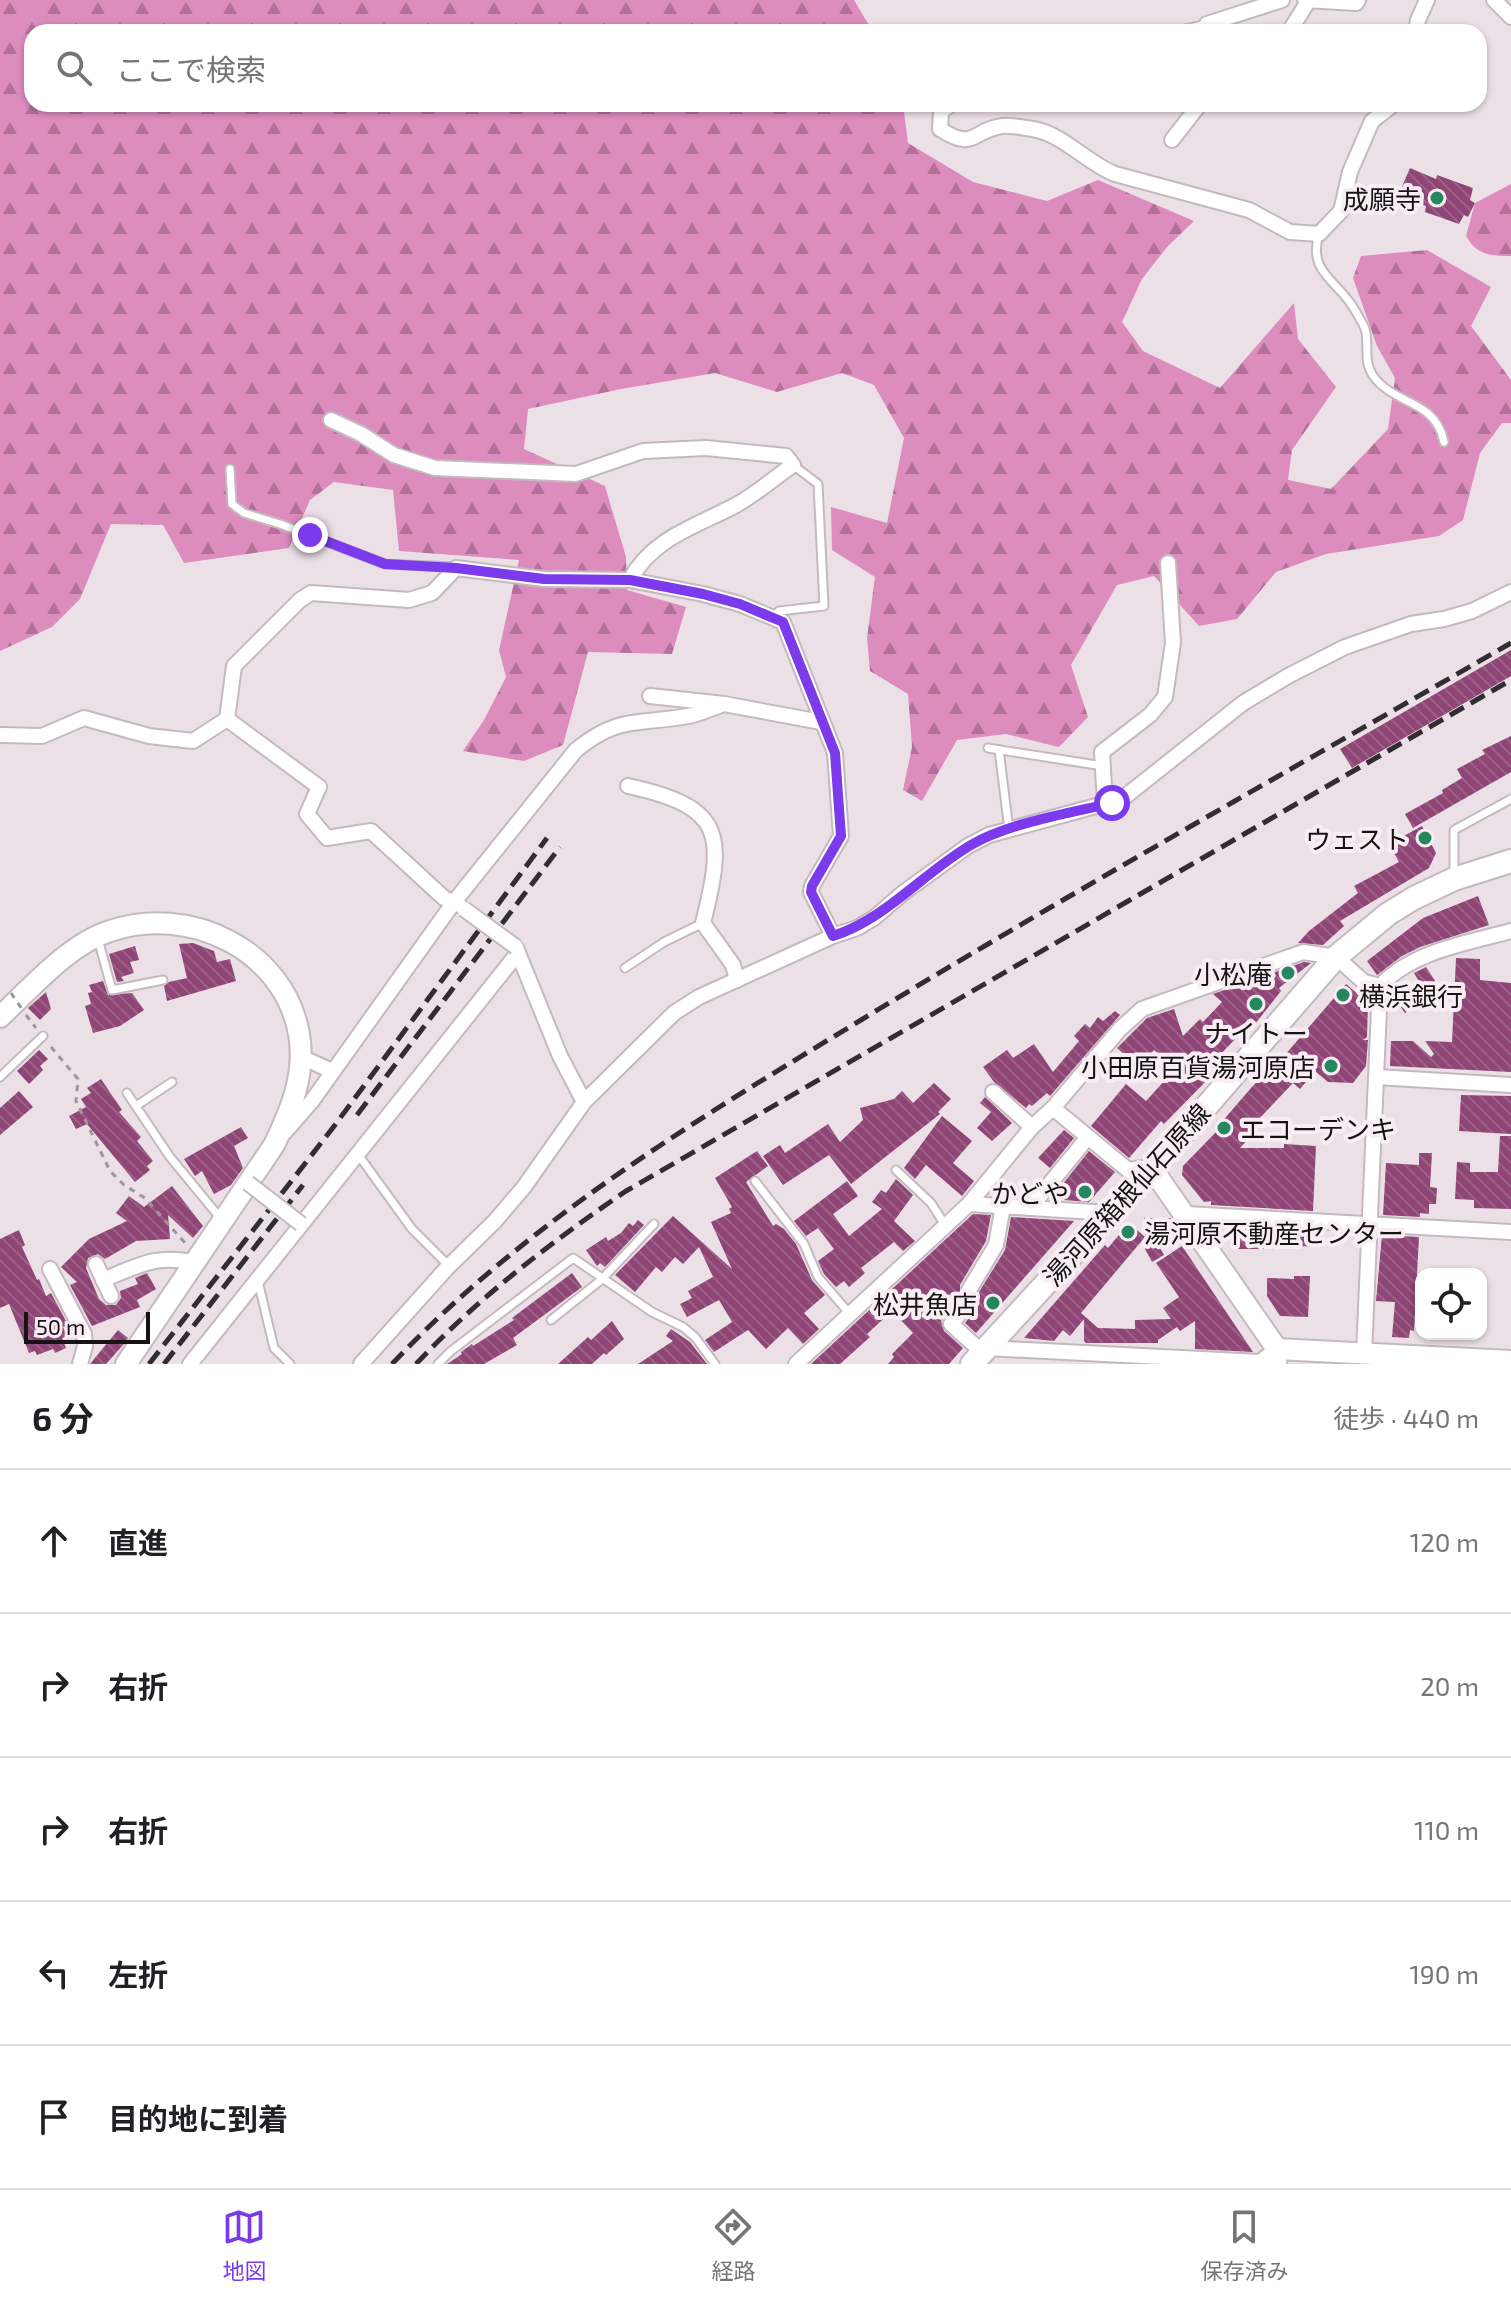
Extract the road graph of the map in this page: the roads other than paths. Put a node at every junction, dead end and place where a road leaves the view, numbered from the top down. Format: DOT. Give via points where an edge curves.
graph roads {
  1 [pos="1282,0"];
  2 [pos="1307,0"];
  3 [pos="1358,0"];
  4 [pos="1427,0"];
  5 [pos="1494,0"];
  6 [pos="1511,17"];
  7 [pos="1218,24"];
  8 [pos="1294,24"];
  9 [pos="1417,24"];
  10 [pos="941,112"];
  11 [pos="1194,112"];
  12 [pos="1384,112"];
  13 [pos="1172,140"];
  14 [pos="1319,234"];
  15 [pos="331,420"];
  16 [pos="1444,442"];
  17 [pos="793,465"];
  18 [pos="230,469"];
  19 [pos="1168,563"];
  20 [pos="456,568"];
  21 [pos="630,580"];
  22 [pos="1511,592"];
  23 [pos="773,617"];
  24 [pos="650,696"];
  25 [pos="724,704"];
  26 [pos="227,719"];
  27 [pos="821,722"];
  28 [pos="0,735"];
  29 [pos="988,748"];
  30 [pos="999,750"];
  31 [pos="1103,766"];
  32 [pos="628,786"];
  33 [pos="1511,799"];
  34 [pos="1105,804"];
  35 [pos="1009,830"];
  36 [pos="1511,861"];
  37 [pos="1454,879"];
  38 [pos="459,905"];
  39 [pos="703,923"];
  40 [pos="1511,931"];
  41 [pos="97,936"];
  42 [pos="833,936"];
  43 [pos="517,950"];
  44 [pos="1336,957"];
  45 [pos="625,968"];
  46 [pos="163,980"];
  47 [pos="737,980"];
  48 [pos="1380,986"];
  49 [pos="0,1017"];
  50 [pos="43,1036"];
  51 [pos="299,1056"];
  52 [pos="332,1071"];
  53 [pos="0,1077"];
  54 [pos="1376,1077"];
  55 [pos="172,1082"];
  56 [pos="1511,1085"];
  57 [pos="993,1092"];
  58 [pos="127,1093"];
  59 [pos="584,1102"];
  60 [pos="136,1106"];
  61 [pos="1053,1108"];
  62 [pos="1032,1127"];
  63 [pos="1088,1137"];
  64 [pos="274,1145"];
  65 [pos="357,1153"];
  66 [pos="1151,1167"];
  67 [pos="896,1170"];
  68 [pos="755,1181"];
  69 [pos="248,1183"];
  70 [pos="969,1204"];
  71 [pos="1003,1206"];
  72 [pos="1030,1208"];
  73 [pos="1109,1213"];
  74 [pos="1186,1214"];
  75 [pos="223,1222"];
  76 [pos="301,1224"];
  77 [pos="654,1224"];
  78 [pos="1370,1224"];
  79 [pos="945,1225"];
  80 [pos="1511,1232"];
  81 [pos="197,1260"];
  82 [pos="96,1264"];
  83 [pos="449,1266"];
  84 [pos="50,1269"];
  85 [pos="257,1279"];
  86 [pos="103,1280"];
  87 [pos="601,1280"];
  88 [pos="111,1296"];
  89 [pos="849,1313"];
  90 [pos="551,1320"];
  91 [pos="1364,1354"];
  92 [pos="980,1355"];
  93 [pos="1277,1357"];
  94 [pos="1511,1361"];
  95 [pos="80,1364"];
  96 [pos="126,1364"];
  97 [pos="190,1364"];
  98 [pos="290,1364"];
  99 [pos="361,1364"];
  100 [pos="438,1364"];
  101 [pos="715,1364"];
  102 [pos="796,1364"];
  1 -- 7 [label="street"];
  2 -- 3 [label="street"];
  2 -- 8 [label="street"];
  4 -- 9 [label="street"];
  5 -- 6 [label="street"];
  10 -- 14 [label="street" via="940,129 954,139 971,140 1002,126 1038,130 1115,174 1249,210 1290,232"];
  11 -- 13 [label="street"];
  12 -- 14 [label="street" via="1372,121 1350,172 1341,211"];
  14 -- 16 [label="lane" via="1315,258 1348,298 1366,331 1374,377 1428,411"];
  15 -- 17 [label="street" via="394,455 435,468 576,474 643,451 706,448 786,456"];
  17 -- 21 [label="street" via="737,505 666,540"];
  17 -- 23 [label="lane" via="818,484 824,606 779,611"];
  18 -- 20 [label="lane" via="232,504 244,513 385,564"];
  19 -- 31 [label="street" via="1173,643 1165,697 1102,752"];
  20 -- 21 [label="street" via="544,579"];
  20 -- 26 [label="street" via="432,593 409,600 311,593 300,600 234,666"];
  21 -- 23 [label="street" via="703,594"];
  22 -- 34 [label="street" via="1472,611 1411,624 1345,647 1288,676 1243,703 1122,799"];
  23 -- 27 [label="street" via="783,622"];
  24 -- 25 [label="street"];
  25 -- 27 [label="street"];
  25 -- 38 [label="street" via="690,716 621,723 596,733 576,750"];
  26 -- 28 [label="street" via="193,741 149,736 84,718 42,736"];
  26 -- 38 [label="street" via="319,787 307,814 327,838 371,831 444,898"];
  27 -- 42 [label="street" via="835,753 841,836 811,892"];
  29 -- 30 [label="lane"];
  30 -- 31 [label="lane"];
  30 -- 35 [label="lane"];
  31 -- 34 [label="street"];
  32 -- 39 [label="street" via="665,794 699,812 711,830 716,872"];
  33 -- 37 [label="lane" via="1454,830"];
  34 -- 35 [label="street"];
  35 -- 42 [label="street" via="968,846 874,918"];
  36 -- 37 [label="main road, 湯河原箱根仙石原線"];
  37 -- 44 [label="main road, 湯河原箱根仙石原線" via="1388,914"];
  38 -- 43 [label="street, bridge"];
  38 -- 52 [label="street"];
  39 -- 45 [label="lane"];
  39 -- 47 [label="street" via="733,965"];
  40 -- 48 [label="street" via="1433,953"];
  41 -- 46 [label="lane" via="112,990"];
  41 -- 49 [label="street" via="61,960"];
  41 -- 51 [label="street" via="145,923 168,923 193,926 232,942 277,981 300,1036"];
  42 -- 47 [label="street"];
  43 -- 59 [label="street"];
  43 -- 65 [label="street"];
  44 -- 48 [label="street" via="1364,982"];
  44 -- 61 [label="street" via="1303,952 1142,1009"];
  44 -- 66 [label="main road, 湯河原箱根仙石原線"];
  47 -- 59 [label="street" via="674,1013"];
  48 -- 54 [label="street"];
  50 -- 53 [label="lane"];
  51 -- 52 [label="street"];
  51 -- 64 [label="street" via="292,1107"];
  52 -- 64 [label="street"];
  54 -- 56 [label="street"];
  54 -- 78 [label="street"];
  55 -- 60 [label="lane"];
  57 -- 62 [label="street"];
  58 -- 60 [label="lane"];
  59 -- 83 [label="street" via="524,1187"];
  60 -- 75 [label="lane"];
  61 -- 62 [label="street"];
  61 -- 63 [label="street"];
  62 -- 70 [label="street"];
  63 -- 66 [label="street" via="1128,1170"];
  63 -- 72 [label="street"];
  64 -- 69 [label="street"];
  65 -- 76 [label="street"];
  65 -- 83 [label="lane" via="412,1229"];
  66 -- 73 [label="main road, 湯河原箱根仙石原線"];
  66 -- 74 [label="street"];
  67 -- 79 [label="lane" via="931,1203"];
  68 -- 89 [label="lane" via="804,1244 818,1277"];
  69 -- 75 [label="street"];
  69 -- 76 [label="street, bridge"];
  70 -- 71 [label="street"];
  70 -- 79 [label="street"];
  71 -- 72 [label="street"];
  71 -- 92 [label="street" via="996,1245 969,1290 970,1301 951,1324"];
  72 -- 73 [label="street"];
  73 -- 92 [label="main road, 湯河原箱根仙石原線"];
  74 -- 78 [label="street"];
  74 -- 93 [label="street"];
  75 -- 81 [label="street"];
  76 -- 85 [label="street"];
  77 -- 87 [label="lane"];
  78 -- 80 [label="street"];
  78 -- 91 [label="street"];
  79 -- 89 [label="street"];
  81 -- 86 [label="street" via="152,1259"];
  81 -- 96 [label="street"];
  82 -- 86 [label="street"];
  83 -- 99 [label="street"];
  84 -- 95 [label="street" via="84,1334"];
  85 -- 97 [label="street"];
  85 -- 98 [label="lane" via="274,1348"];
  86 -- 88 [label="street"];
  87 -- 90 [label="lane"];
  87 -- 100 [label="lane" via="573,1258"];
  87 -- 101 [label="lane" via="683,1327"];
  89 -- 102 [label="street"];
  91 -- 93 [label="street"];
  91 -- 94 [label="street"];
  92 -- 93 [label="street" via="1260,1362"];
}
